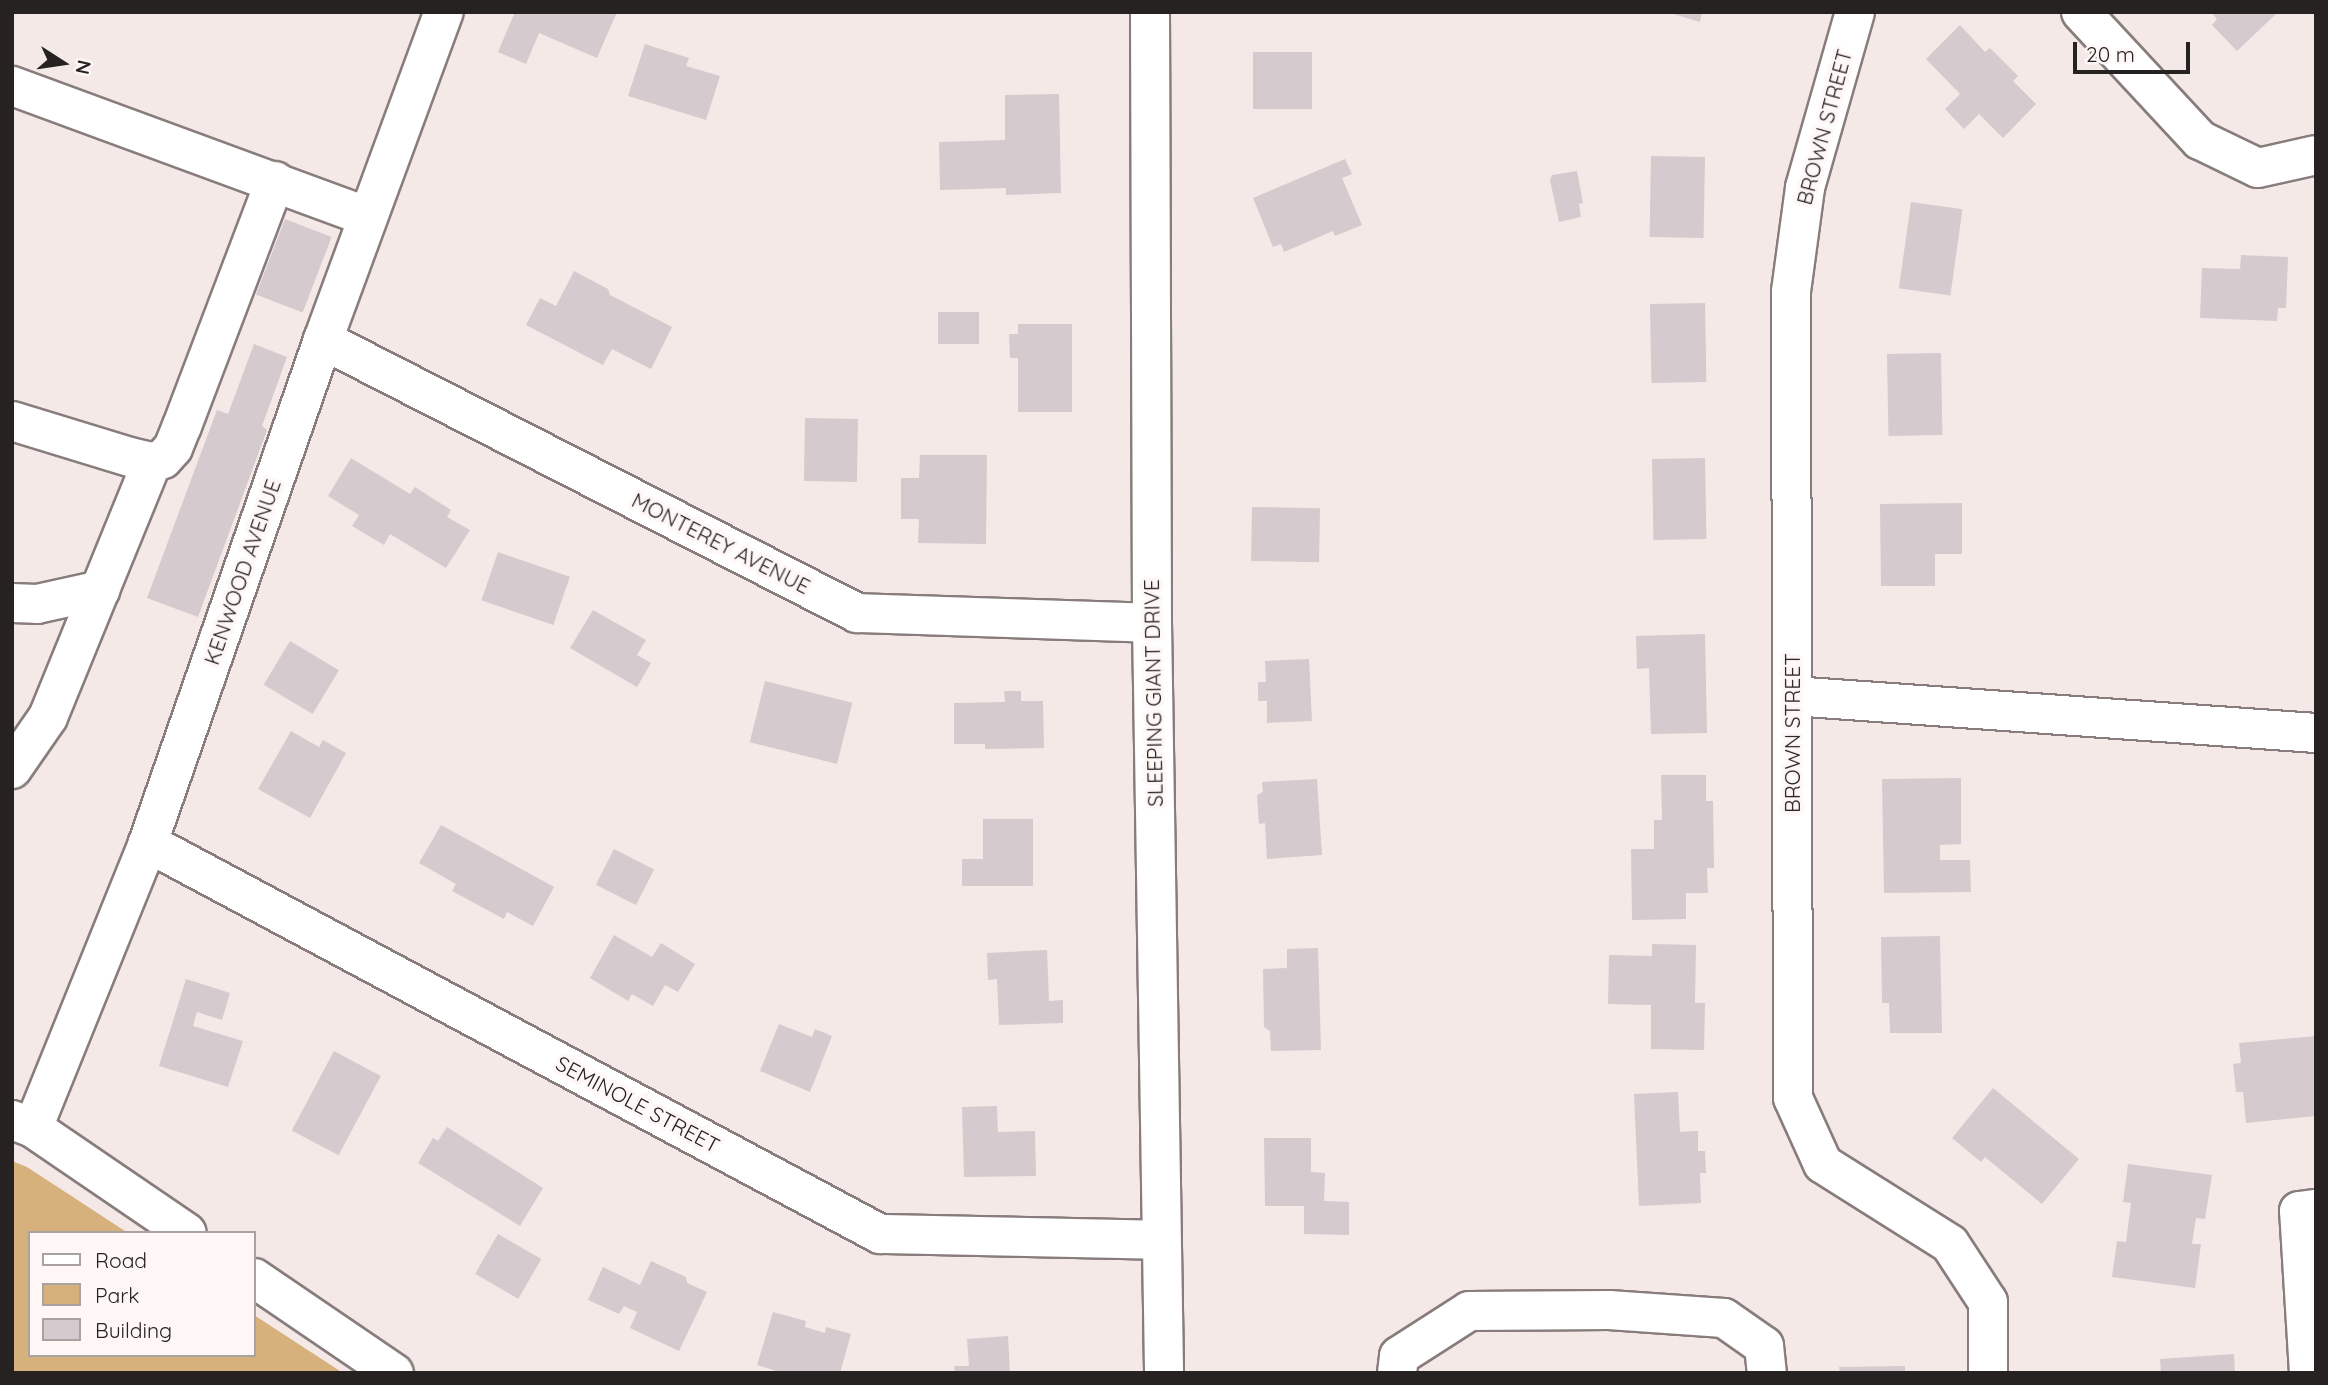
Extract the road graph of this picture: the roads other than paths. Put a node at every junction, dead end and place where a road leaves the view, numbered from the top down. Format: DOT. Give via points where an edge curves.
graph roads {
  1 [pos="444,12"];
  2 [pos="1150,12"];
  3 [pos="1855,12"];
  4 [pos="2081,12"];
  5 [pos="12,86"];
  6 [pos="2316,155"];
  7 [pos="275,181"];
  8 [pos="368,217"];
  9 [pos="323,340"];
  10 [pos="12,421"];
  11 [pos="152,462"];
  12 [pos="100,590"];
  13 [pos="12,603"];
  14 [pos="1152,623"];
  15 [pos="1792,696"];
  16 [pos="2316,733"];
  17 [pos="12,769"];
  18 [pos="148,843"];
  19 [pos="22,1124"];
  20 [pos="2316,1209"];
  21 [pos="184,1231"];
  22 [pos="1161,1240"];
  23 [pos="256,1279"];
  24 [pos="394,1373"];
  25 [pos="1164,1373"];
  26 [pos="1398,1373"];
  27 [pos="1767,1373"];
  28 [pos="1988,1373"];
  29 [pos="2309,1373"];
  1 -- 8 [label="street, KENWOOD AVENUE"];
  2 -- 14 [label="street, SLEEPING GIANT DRIVE"];
  3 -- 15 [label="street, BROWN STREET" via="1805,188 1791,291"];
  4 -- 6 [label="street" via="2200,140 2258,168"];
  5 -- 7 [label="street"];
  7 -- 8 [label="street"];
  7 -- 11 [label="street" via="173,448 163,459"];
  8 -- 9 [label="street, KENWOOD AVENUE"];
  9 -- 14 [label="street, MONTEREY AVENUE" via="857,613"];
  9 -- 18 [label="street, KENWOOD AVENUE"];
  10 -- 11 [label="street"];
  11 -- 12 [label="street"];
  12 -- 13 [label="street" via="37,604"];
  12 -- 17 [label="street" via="48,718"];
  14 -- 22 [label="street, SLEEPING GIANT DRIVE"];
  15 -- 16 [label="street"];
  15 -- 28 [label="street, BROWN STREET" via="1793,1098 1823,1164 1950,1244 1988,1302"];
  18 -- 19 [label="street, KENWOOD AVENUE"];
  18 -- 22 [label="street, SEMINOLE STREET" via="880,1234"];
  19 -- 21 [label="street"];
  20 -- 29 [label="street" via="2299,1211"];
  22 -- 25 [label="street, SLEEPING GIANT DRIVE"];
  23 -- 24 [label="street"];
  26 -- 27 [label="street" via="1399,1356 1469,1311 1609,1310 1724,1318 1764,1346"];
}
